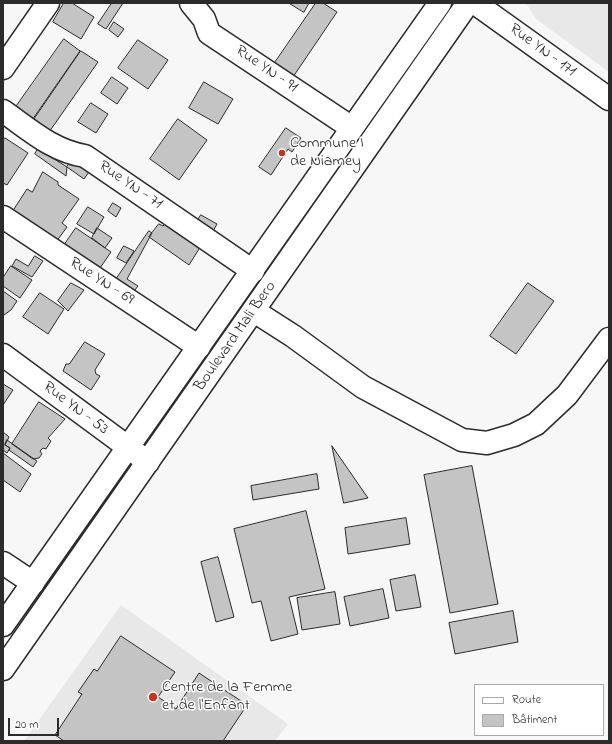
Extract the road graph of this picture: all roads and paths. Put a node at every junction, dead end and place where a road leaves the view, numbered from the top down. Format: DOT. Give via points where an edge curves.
graph roads {
  1 [pos="48,3"];
  2 [pos="191,3"];
  3 [pos="440,3"];
  4 [pos="468,3"];
  5 [pos="476,3"];
  6 [pos="3,68"];
  7 [pos="609,99"];
  8 [pos="3,111"];
  9 [pos="352,128"];
  10 [pos="3,217"];
  11 [pos="253,271"];
  12 [pos="254,311"];
  13 [pos="609,339"];
  14 [pos="199,347"];
  15 [pos="3,355"];
  16 [pos="126,447"];
  17 [pos="148,462"];
  18 [pos="3,563"];
  19 [pos="33,583"];
  20 [pos="3,625"];
  21 [pos="3,670"];
  1 -- 6 [label="main road"];
  2 -- 9 [label="main road, Rue YN - 91" via="204,19 209,33"];
  3 -- 9 [label="main road, Boulevard Mali Bero"];
  4 -- 12 [label="main road, Boulevard Mali Bero"];
  5 -- 7 [label="main road, Rue YN - 171"];
  8 -- 11 [label="main road, Rue YN - 71" via="49,143 68,153 85,156"];
  9 -- 11 [label="main road, Boulevard Mali Bero"];
  10 -- 14 [label="main road, Rue YN - 69"];
  11 -- 14 [label="main road, Boulevard Mali Bero"];
  12 -- 13 [label="main road" via="363,387 462,440 487,443 514,435 536,424 567,395"];
  12 -- 17 [label="main road, Boulevard Mali Bero"];
  14 -- 16 [label="main road, Boulevard Mali Bero"];
  15 -- 16 [label="main road, Rue YN - 53"];
  16 -- 17 [label="main road, Rue YN - 53"];
  16 -- 19 [label="main road, Boulevard Mali Bero"];
  17 -- 21 [label="main road, Boulevard Mali Bero"];
  18 -- 19 [label="main road"];
  19 -- 20 [label="main road, Boulevard Mali Bero"];
}
